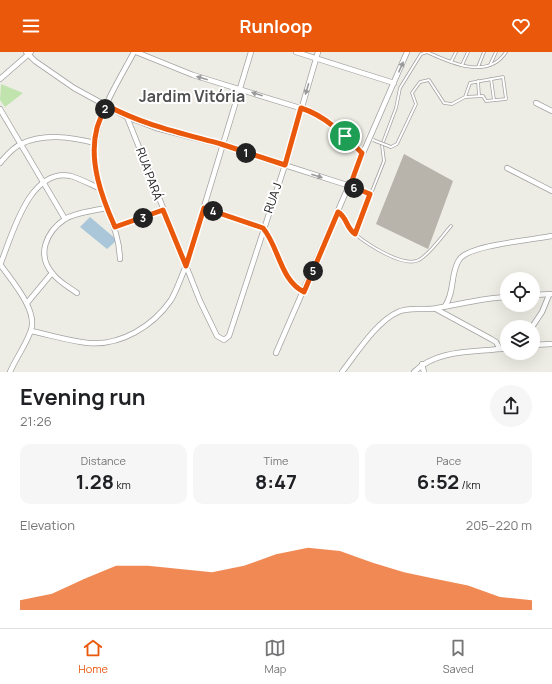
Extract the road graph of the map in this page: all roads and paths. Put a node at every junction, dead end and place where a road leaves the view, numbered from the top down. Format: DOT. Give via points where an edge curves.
graph roads {
  1 [pos="135,52"];
  2 [pos="251,52"];
  3 [pos="296,52"];
  4 [pos="318,52"];
  5 [pos="408,52"];
  6 [pos="456,52"];
  7 [pos="468,52"];
  8 [pos="484,52"];
  9 [pos="496,52"];
  10 [pos="506,52"];
  11 [pos="29,53"];
  12 [pos="316,58"];
  13 [pos="451,62"];
  14 [pos="462,65"];
  15 [pos="490,66"];
  16 [pos="478,67"];
  17 [pos="0,79"];
  18 [pos="491,79"];
  19 [pos="478,81"];
  20 [pos="394,83"];
  21 [pos="240,89"];
  22 [pos="464,96"];
  23 [pos="479,96"];
  24 [pos="494,100"];
  25 [pos="536,103"];
  26 [pos="106,105"];
  27 [pos="301,108"];
  28 [pos="0,109"];
  29 [pos="552,111"];
  30 [pos="127,117"];
  31 [pos="371,139"];
  32 [pos="95,143"];
  33 [pos="21,144"];
  34 [pos="222,145"];
  35 [pos="362,153"];
  36 [pos="0,163"];
  37 [pos="285,165"];
  38 [pos="507,168"];
  39 [pos="42,182"];
  40 [pos="350,186"];
  41 [pos="100,188"];
  42 [pos="552,191"];
  43 [pos="370,194"];
  44 [pos="106,208"];
  45 [pos="204,208"];
  46 [pos="163,210"];
  47 [pos="338,212"];
  48 [pos="65,219"];
  49 [pos="451,226"];
  50 [pos="115,227"];
  51 [pos="263,228"];
  52 [pos="355,234"];
  53 [pos="552,236"];
  54 [pos="120,260"];
  55 [pos="0,264"];
  56 [pos="186,266"];
  57 [pos="52,273"];
  58 [pos="304,292"];
  59 [pos="77,293"];
  60 [pos="550,295"];
  61 [pos="500,298"];
  62 [pos="27,303"];
  63 [pos="445,306"];
  64 [pos="436,309"];
  65 [pos="537,320"];
  66 [pos="31,331"];
  67 [pos="222,340"];
  68 [pos="552,344"];
  69 [pos="540,345"];
  70 [pos="500,349"];
  71 [pos="276,353"];
  72 [pos="422,364"];
  73 [pos="10,372"];
  74 [pos="342,372"];
  75 [pos="414,372"];
  76 [pos="424,372"];
  21 -- 1 [label="street, one-way" via="193,75"];
  1 -- 26 [label="street"];
  2 -- 21 [label="street"];
  3 -- 12 [label="street"];
  4 -- 12 [label="street, RUA J"];
  20 -- 5 [label="street, one-way"];
  6 -- 13 [label="lane"];
  7 -- 14 [label="lane"];
  8 -- 16 [label="lane"];
  9 -- 15 [label="lane"];
  10 -- 15 [label="lane" via="497,63"];
  11 -- 17 [label="street"];
  11 -- 26 [label="street" via="35,61 74,88"];
  12 -- 20 [label="street"];
  12 -- 27 [label="street, RUA J, one-way"];
  13 -- 14 [label="lane"];
  13 -- 43 [label="lane" via="424,52 409,70 400,88 396,108 383,142 384,161"];
  14 -- 16 [label="lane"];
  15 -- 16 [label="lane"];
  18 -- 19 [label="lane"];
  18 -- 24 [label="lane"];
  18 -- 24 [label="lane" via="503,77 506,99"];
  19 -- 22 [label="lane" via="470,83"];
  19 -- 23 [label="lane"];
  20 -- 31 [label="street"];
  27 -- 21 [label="street, one-way"];
  21 -- 34 [label="street"];
  22 -- 23 [label="lane"];
  22 -- 31 [label="lane, bridge" via="452,104 444,103 429,80 420,82 412,93 416,104 397,144 391,147"];
  23 -- 24 [label="lane" via="483,96 486,101"];
  25 -- 29 [label="street"];
  26 -- 30 [label="street"];
  26 -- 32 [label="street"];
  27 -- 35 [label="street" via="323,118"];
  27 -- 37 [label="street, RUA J"];
  28 -- 33 [label="street"];
  30 -- 34 [label="street" via="156,128"];
  30 -- 46 [label="street, RUA PARÁ"];
  31 -- 35 [label="street"];
  32 -- 33 [label="street" via="63,137"];
  32 -- 41 [label="street"];
  33 -- 36 [label="street"];
  33 -- 39 [label="street"];
  34 -- 37 [label="street"];
  34 -- 45 [label="street"];
  35 -- 40 [label="street"];
  37 -- 40 [label="street, one-way"];
  37 -- 51 [label="street, RUA J"];
  38 -- 42 [label="street"];
  39 -- 41 [label="street" via="59,176 70,176"];
  39 -- 48 [label="street"];
  39 -- 55 [label="street" via="28,200"];
  40 -- 43 [label="lane"];
  40 -- 47 [label="street"];
  41 -- 44 [label="street"];
  43 -- 52 [label="lane"];
  44 -- 48 [label="street"];
  44 -- 50 [label="street"];
  45 -- 51 [label="street"];
  45 -- 56 [label="street"];
  46 -- 50 [label="street"];
  46 -- 56 [label="street, RUA PARÁ"];
  47 -- 52 [label="lane" via="343,215 349,230"];
  47 -- 58 [label="street"];
  48 -- 57 [label="street" via="52,230 45,245 45,261"];
  49 -- 52 [label="lane" via="420,259 410,262 368,245"];
  50 -- 54 [label="street"];
  51 -- 58 [label="street" via="290,280 296,288"];
  51 -- 67 [label="street, RUA J" via="229,336"];
  53 -- 63 [label="street" via="485,247 466,253 458,261 453,290"];
  55 -- 62 [label="street"];
  56 -- 66 [label="street" via="172,298 159,315 146,326 121,339 89,343"];
  56 -- 67 [label="street, RUA PARÁ" via="217,336"];
  57 -- 59 [label="street"];
  57 -- 62 [label="street"];
  58 -- 71 [label="street"];
  60 -- 65 [label="street"];
  61 -- 63 [label="street"];
  62 -- 66 [label="street" via="32,318"];
  63 -- 64 [label="street"];
  64 -- 70 [label="street" via="492,339"];
  64 -- 74 [label="street" via="407,309 398,312 374,332"];
  66 -- 73 [label="street"];
  68 -- 69 [label="street"];
  70 -- 72 [label="street" via="436,357"];
  72 -- 75 [label="street"];
  72 -- 76 [label="street"];
}
